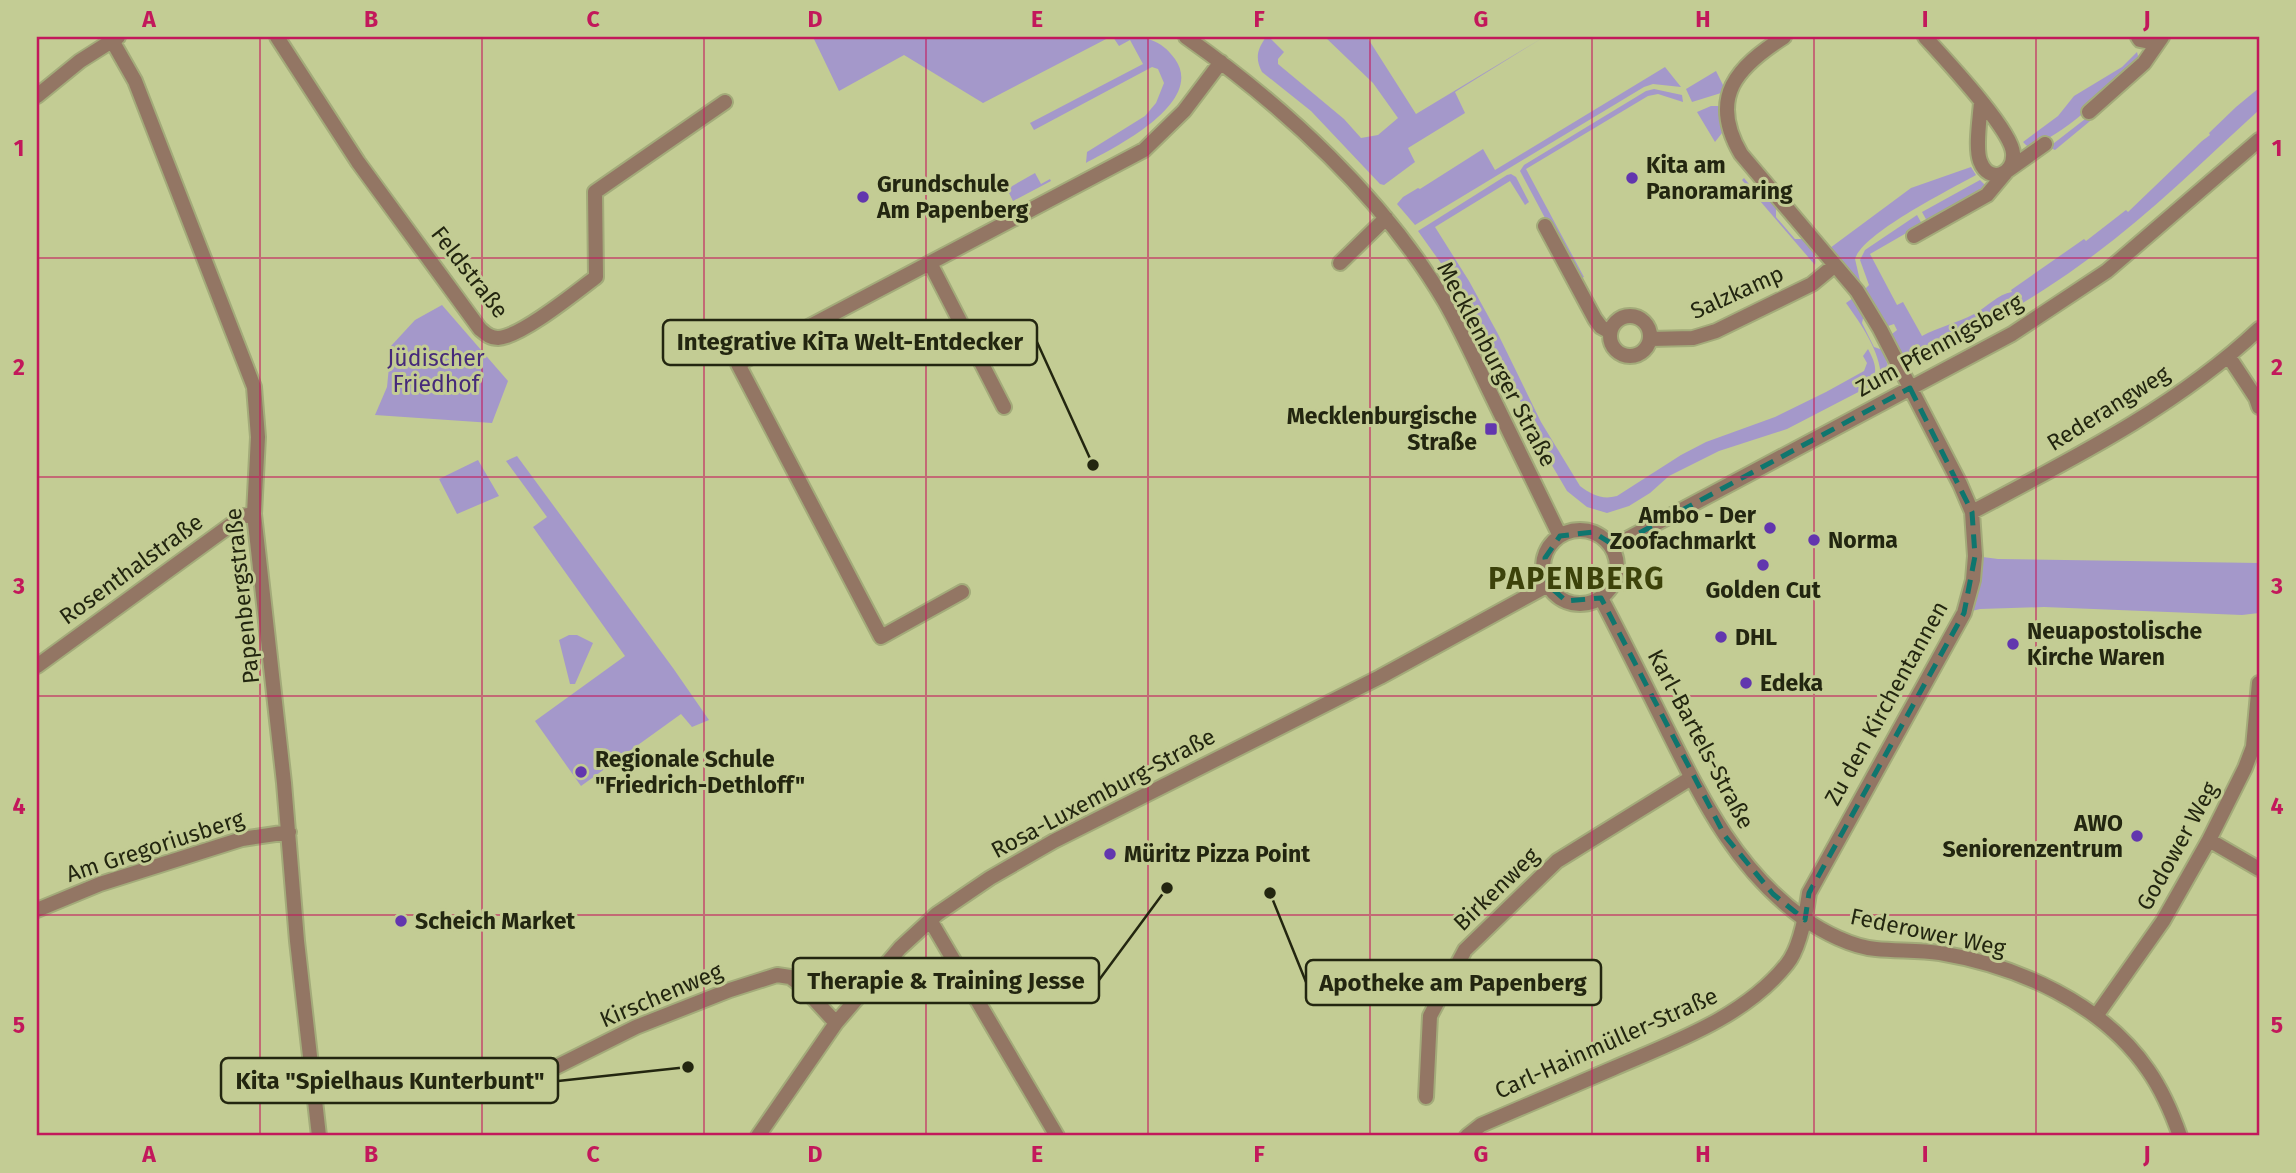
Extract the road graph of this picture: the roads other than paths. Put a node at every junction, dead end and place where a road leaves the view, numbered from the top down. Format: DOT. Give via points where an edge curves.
graph roads {
  1 [pos="277,37"];
  2 [pos="1186,37"];
  3 [pos="1784,37"];
  4 [pos="1925,37"];
  5 [pos="2138,37"];
  6 [pos="2161,37"];
  7 [pos="114,38"];
  8 [pos="1221,62"];
  9 [pos="37,96"];
  10 [pos="725,102"];
  11 [pos="1981,102"];
  12 [pos="2089,112"];
  13 [pos="2259,140"];
  14 [pos="2045,144"];
  15 [pos="2007,171"];
  16 [pos="1386,218"];
  17 [pos="1545,226"];
  18 [pos="1914,236"];
  19 [pos="930,263"];
  20 [pos="1340,263"];
  21 [pos="1835,265"];
  22 [pos="2259,329"];
  23 [pos="1610,331"];
  24 [pos="1650,339"];
  25 [pos="2229,357"];
  26 [pos="1910,388"];
  27 [pos="1004,407"];
  28 [pos="2259,407"];
  29 [pos="1972,512"];
  30 [pos="254,514"];
  31 [pos="1560,536"];
  32 [pos="1612,547"];
  33 [pos="1548,585"];
  34 [pos="962,592"];
  35 [pos="1601,598"];
  36 [pos="37,666"];
  37 [pos="2259,683"];
  38 [pos="1691,778"];
  39 [pos="289,832"];
  40 [pos="2209,840"];
  41 [pos="2259,869"];
  42 [pos="37,910"];
  43 [pos="930,920"];
  44 [pos="1805,920"];
  45 [pos="2096,1016"];
  46 [pos="836,1023"];
  47 [pos="491,1092"];
  48 [pos="1426,1097"];
  49 [pos="319,1136"];
  50 [pos="758,1136"];
  51 [pos="1057,1136"];
  52 [pos="1467,1136"];
  53 [pos="2180,1136"];
  1 -- 10 [label="street, Feldstraße" via="358,162 480,329 496,338 520,330 596,277 595,192"];
  2 -- 8 [label="street, Mecklenburger Straße"];
  3 -- 21 [label="street, Zu den Kirchentannen" via="1751,59 1731,86 1729,130 1745,159"];
  4 -- 11 [label="street"];
  5 -- 6 [label="street" via="2150,42"];
  6 -- 12 [label="street" via="2144,63"];
  7 -- 9 [label="street"];
  7 -- 30 [label="street, Papenbergstraße" via="135,80 254,387 258,437"];
  8 -- 16 [label="street, Mecklenburger Straße" via="1324,152"];
  8 -- 19 [label="street" via="1184,111 1144,150"];
  11 -- 15 [label="street" via="2011,145 2013,161"];
  11 -- 15 [label="street" via="1981,164 1991,175"];
  13 -- 26 [label="street, Zum Pfennigsberg" via="2106,271 2012,334"];
  14 -- 15 [label="street"];
  15 -- 18 [label="street" via="1987,195"];
  16 -- 20 [label="street"];
  16 -- 31 [label="street, Mecklenburger Straße" via="1445,302"];
  17 -- 23 [label="street, Salzkamp" via="1595,319"];
  19 -- 27 [label="street"];
  19 -- 34 [label="street" via="738,364 881,637"];
  21 -- 24 [label="street, Salzkamp" via="1812,284 1716,331 1693,338"];
  21 -- 26 [label="street, Zu den Kirchentannen" via="1866,305"];
  22 -- 25 [label="street, Rederangweg"];
  23 -- 24 [label="street" via="1621,318 1633,316 1648,327"];
  23 -- 24 [label="street, Salzkamp" via="1611,344 1626,356 1639,354"];
  25 -- 28 [label="street"];
  25 -- 29 [label="street, Rederangweg" via="2104,442"];
  26 -- 29 [label="street, Zu den Kirchentannen"];
  26 -- 32 [label="street, Zum Pfennigsberg"];
  29 -- 44 [label="street, Zu den Kirchentannen" via="1975,556 1964,613 1809,893"];
  30 -- 36 [label="street, Rosenthalstraße" via="243,516"];
  30 -- 39 [label="street, Papenbergstraße"];
  31 -- 32 [label="street" via="1579,530 1593,532"];
  31 -- 33 [label="street" via="1545,558"];
  32 -- 35 [label="street" via="1618,565 1614,584"];
  33 -- 35 [label="street" via="1556,595 1578,604"];
  33 -- 43 [label="street, Rosa-Luxemburg-Straße" via="1380,677 1054,841"];
  35 -- 38 [label="street, Karl-Bartels-Straße"];
  37 -- 40 [label="street, Godower Weg" via="2253,747"];
  38 -- 44 [label="street, Karl-Bartels-Straße" via="1746,866"];
  38 -- 48 [label="street, Birkenweg" via="1557,861 1465,950 1430,1016"];
  39 -- 42 [label="street, Am Gregoriusberg" via="242,839 100,884"];
  39 -- 49 [label="street, Papenbergstraße"];
  40 -- 41 [label="street"];
  40 -- 45 [label="street, Godower Weg" via="2163,921"];
  43 -- 46 [label="street, Rosa-Luxemburg-Straße"];
  43 -- 51 [label="street"];
  44 -- 45 [label="street, Federower Weg" via="1873,949 1939,953 1997,967 2043,985"];
  44 -- 52 [label="street, Carl-Hainmüller-Straße" via="1789,963 1750,1002 1668,1045 1481,1125"];
  45 -- 53 [label="street, Federower Weg" via="2147,1068"];
  46 -- 47 [label="street, Kirschenweg" via="790,977 777,975 636,1027 554,1068"];
  46 -- 50 [label="street, Rosa-Luxemburg-Straße"];
}
